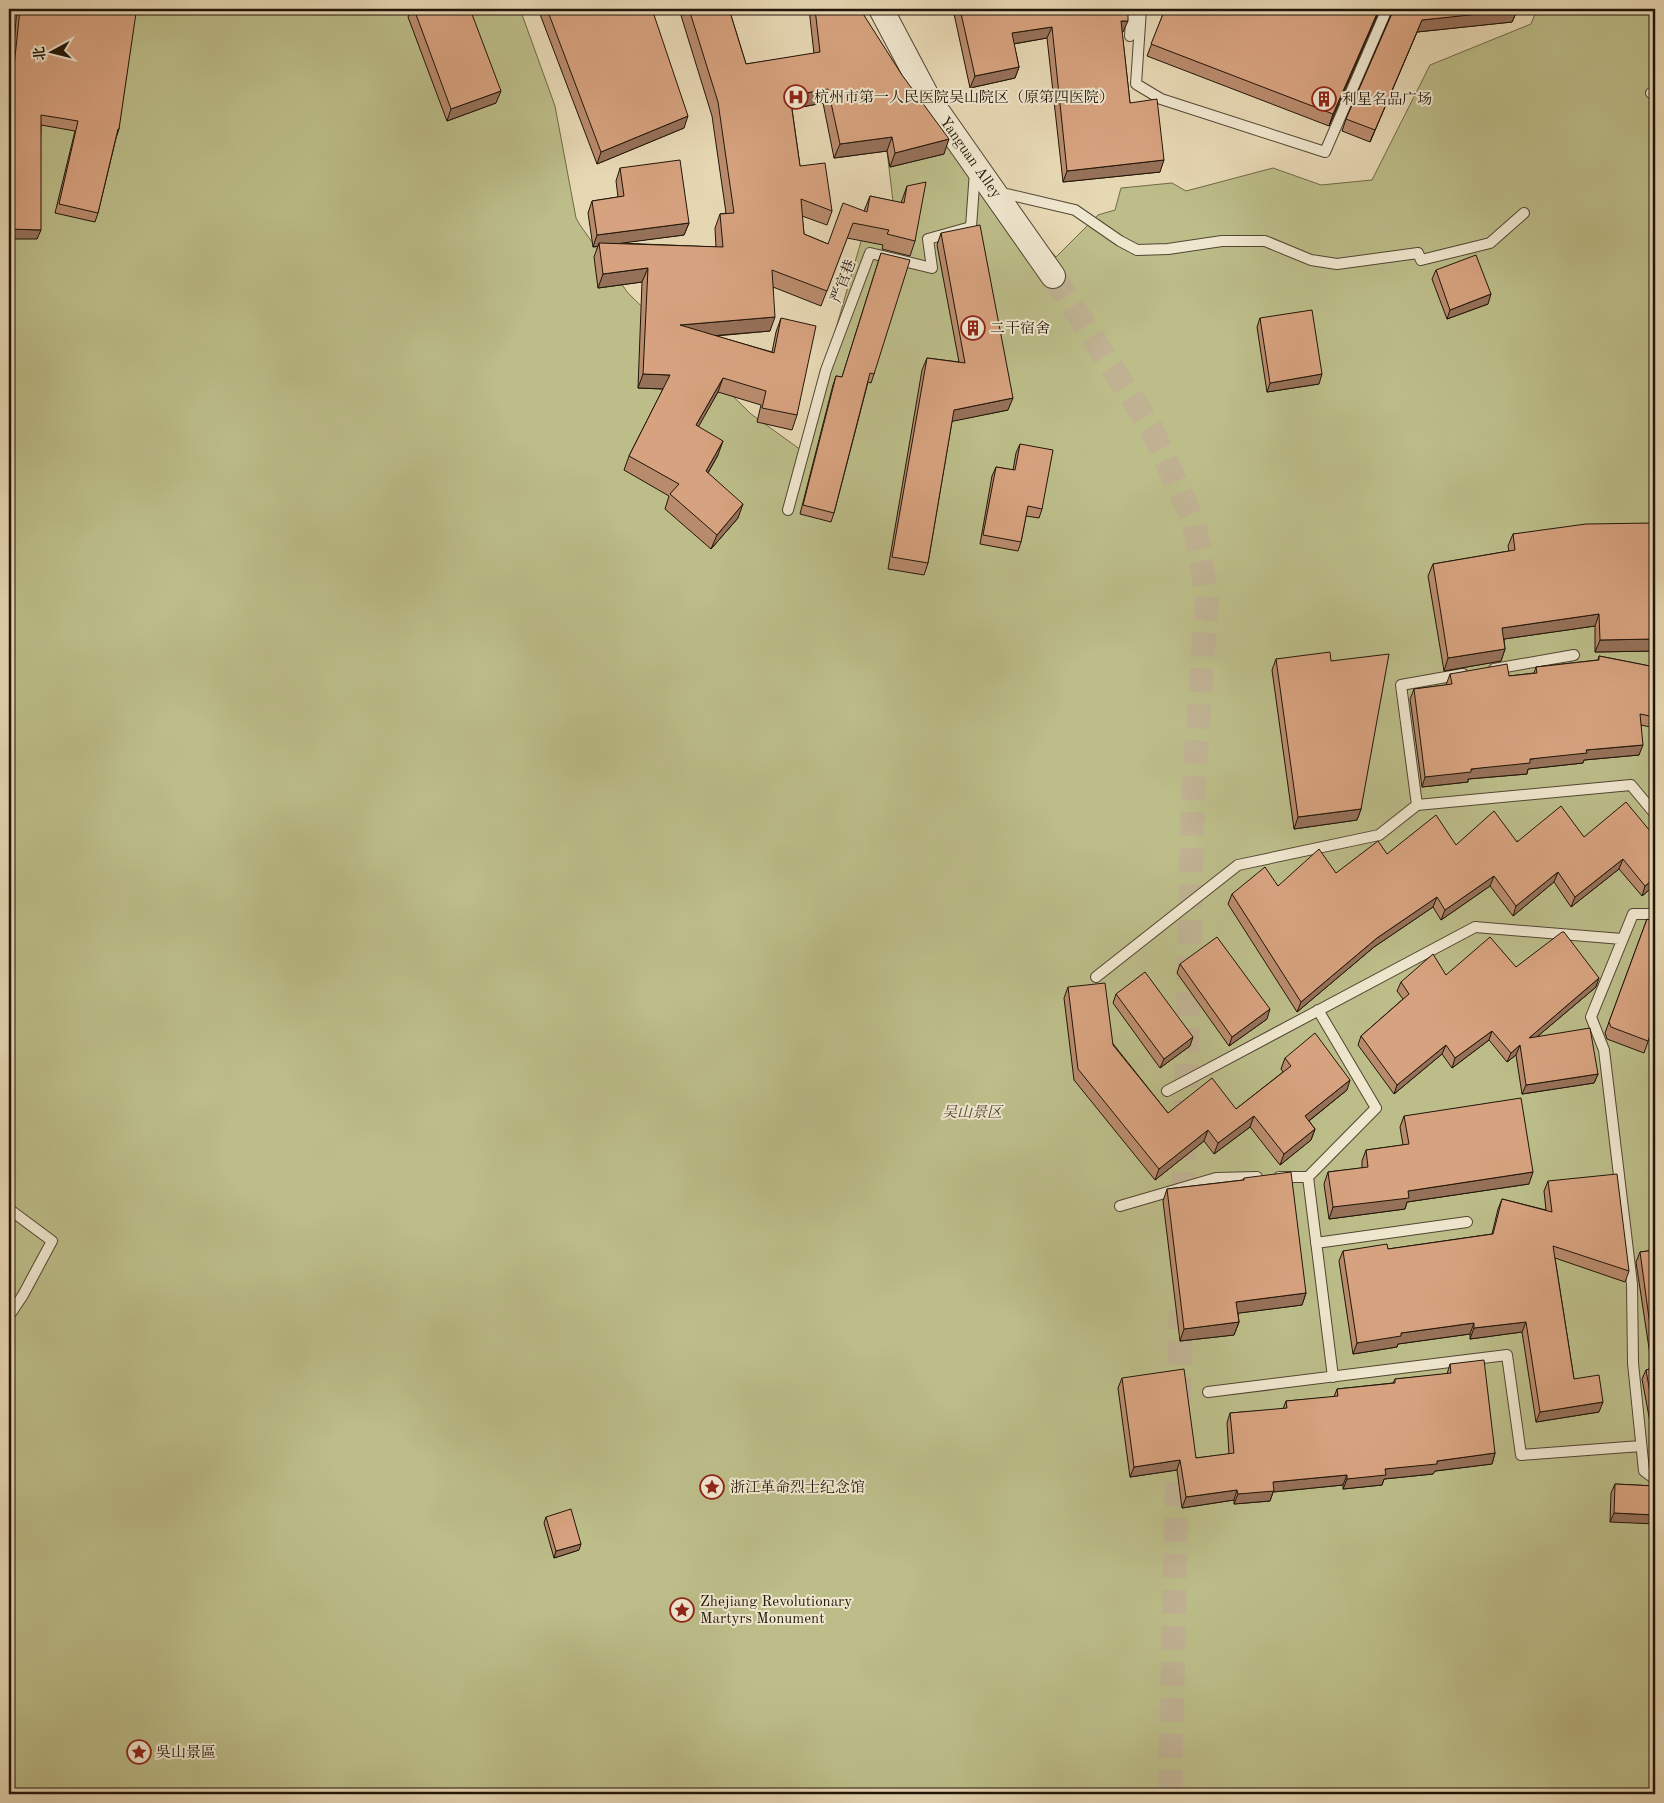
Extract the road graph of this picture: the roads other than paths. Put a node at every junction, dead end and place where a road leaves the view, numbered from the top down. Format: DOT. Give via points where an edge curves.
graph roads {
  1 [pos="880,9"];
  2 [pos="1132,9"];
  3 [pos="1141,9"];
  4 [pos="1387,9"];
  5 [pos="1130,36"];
  6 [pos="976,165"];
  7 [pos="994,191"];
  8 [pos="1524,213"];
  9 [pos="1053,276"];
  10 [pos="788,510"];
  11 [pos="1574,655"];
  12 [pos="1418,805"];
  13 [pos="1655,814"];
  14 [pos="1655,914"];
  15 [pos="1622,939"];
  16 [pos="1096,976"];
  17 [pos="1318,1010"];
  18 [pos="1168,1091"];
  19 [pos="1308,1177"];
  20 [pos="1120,1206"];
  21 [pos="9,1209"];
  22 [pos="1467,1222"];
  23 [pos="1316,1244"];
  24 [pos="9,1316"];
  25 [pos="1333,1377"];
  26 [pos="1208,1392"];
  27 [pos="1641,1446"];
  28 [pos="1655,1479"];
  1 -- 6 [label="street, Yanguan Alley" via="928,98"];
  2 -- 5 [label="lane"];
  3 -- 4 [label="lane" via="1136,84 1161,99 1325,152"];
  6 -- 7 [label="street, Yanguan Alley"];
  6 -- 10 [label="lane, 严官巷" via="971,227 928,239 932,268 870,253 826,370"];
  7 -- 8 [label="lane" via="1075,210 1137,250 1265,241 1311,260 1337,264 1418,253 1421,260 1490,243"];
  7 -- 9 [label="street, Yanguan Alley"];
  11 -- 12 [label="lane" via="1401,685"];
  12 -- 13 [label="lane" via="1631,785"];
  12 -- 16 [label="lane" via="1379,835 1238,865"];
  14 -- 15 [label="lane" via="1633,914"];
  15 -- 17 [label="lane" via="1475,926"];
  15 -- 27 [label="lane" via="1591,1017 1604,1050 1632,1284 1633,1364"];
  17 -- 18 [label="lane"];
  17 -- 19 [label="lane" via="1376,1108"];
  19 -- 20 [label="lane" via="1216,1178"];
  19 -- 23 [label="lane"];
  21 -- 24 [label="lane" via="52,1241"];
  22 -- 23 [label="lane"];
  23 -- 25 [label="lane"];
  25 -- 26 [label="lane"];
  25 -- 27 [label="lane" via="1507,1355 1521,1455"];
  27 -- 28 [label="lane" via="1644,1471"];
}
